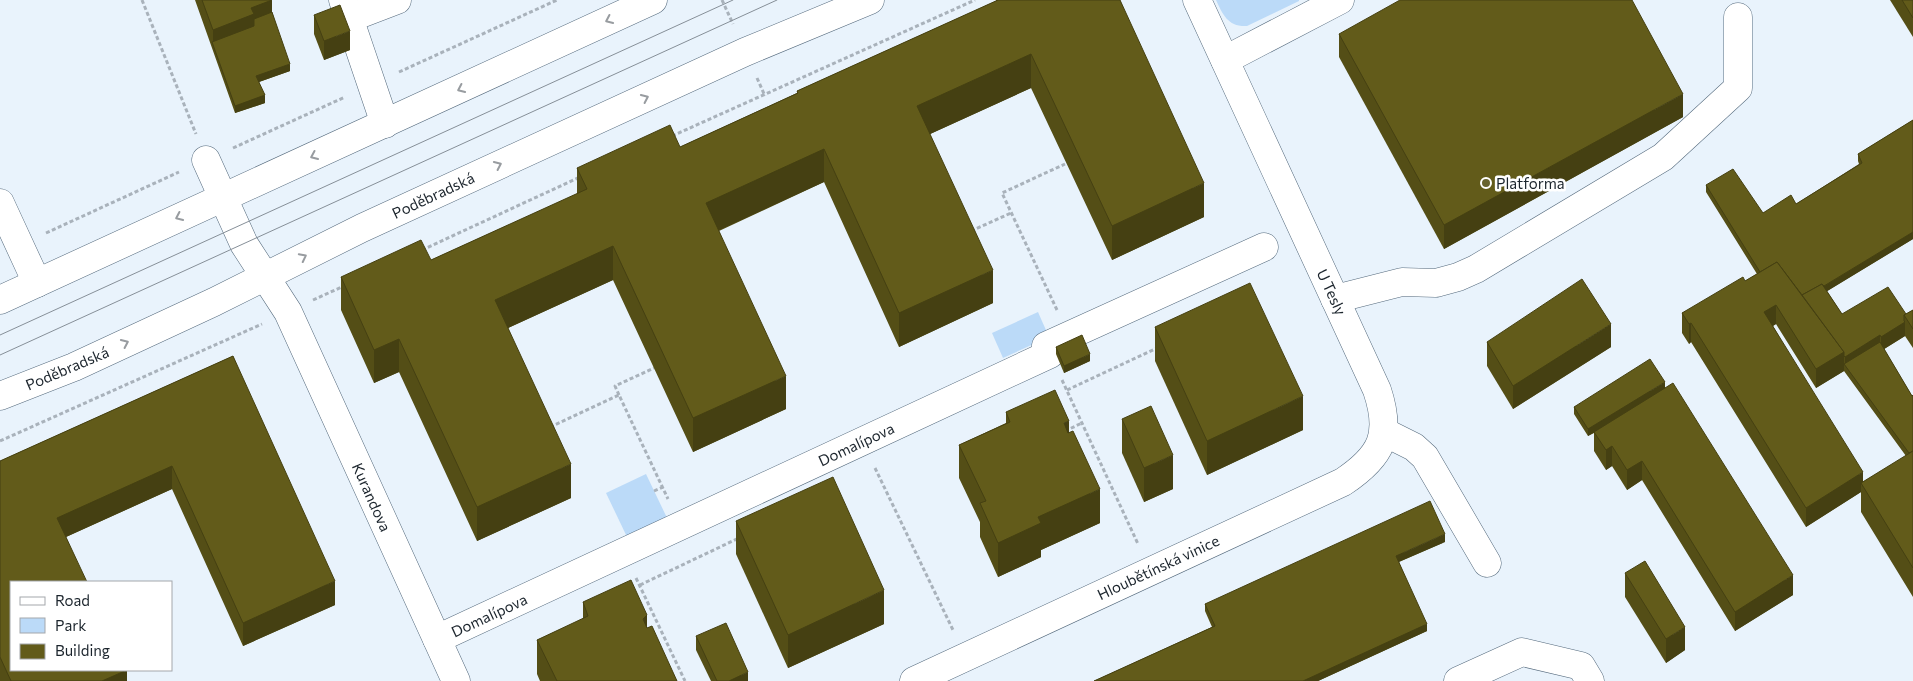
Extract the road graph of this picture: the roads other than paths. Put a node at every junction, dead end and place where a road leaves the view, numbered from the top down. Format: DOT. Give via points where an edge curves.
graph roads {
  1 [pos="397,0"];
  2 [pos="653,0"];
  3 [pos="870,0"];
  4 [pos="1197,0"];
  5 [pos="1340,0"];
  6 [pos="346,9"];
  7 [pos="1738,17"];
  8 [pos="1226,60"];
  9 [pos="385,124"];
  10 [pos="206,160"];
  11 [pos="223,197"];
  12 [pos="0,203"];
  13 [pos="1264,247"];
  14 [pos="264,277"];
  15 [pos="37,283"];
  16 [pos="1335,299"];
  17 [pos="0,300"];
  18 [pos="0,396"];
  19 [pos="1384,432"];
  20 [pos="1487,563"];
  21 [pos="437,639"];
  22 [pos="456,681"];
  23 [pos="914,681"];
  24 [pos="1458,681"];
  25 [pos="1590,681"];
  1 -- 6 [label="street"];
  2 -- 9 [label="street, one-way"];
  14 -- 3 [label="street, Poděbradská, one-way" via="362,228 736,56"];
  4 -- 8 [label="street, U Tesly"];
  5 -- 8 [label="street"];
  6 -- 9 [label="street"];
  7 -- 16 [label="street" via="1738,88 1662,157 1458,278 1402,282"];
  8 -- 16 [label="street, U Tesly"];
  9 -- 11 [label="street, one-way"];
  10 -- 11 [label="street, Kurandova"];
  11 -- 14 [label="street, Kurandova" via="244,244"];
  11 -- 15 [label="street, one-way"];
  12 -- 15 [label="street"];
  13 -- 21 [label="street, Domalípova"];
  18 -- 14 [label="street, Poděbradská, one-way" via="74,367"];
  14 -- 21 [label="street, Kurandova" via="288,312"];
  15 -- 17 [label="street"];
  16 -- 19 [label="street, U Tesly" via="1377,390"];
  19 -- 20 [label="street" via="1414,447 1425,457"];
  19 -- 23 [label="street, Hloubětínská vinice" via="1377,451 1362,470 1343,482"];
  21 -- 22 [label="street, Kurandova"];
  24 -- 25 [label="street" via="1522,652 1580,666"];
}
